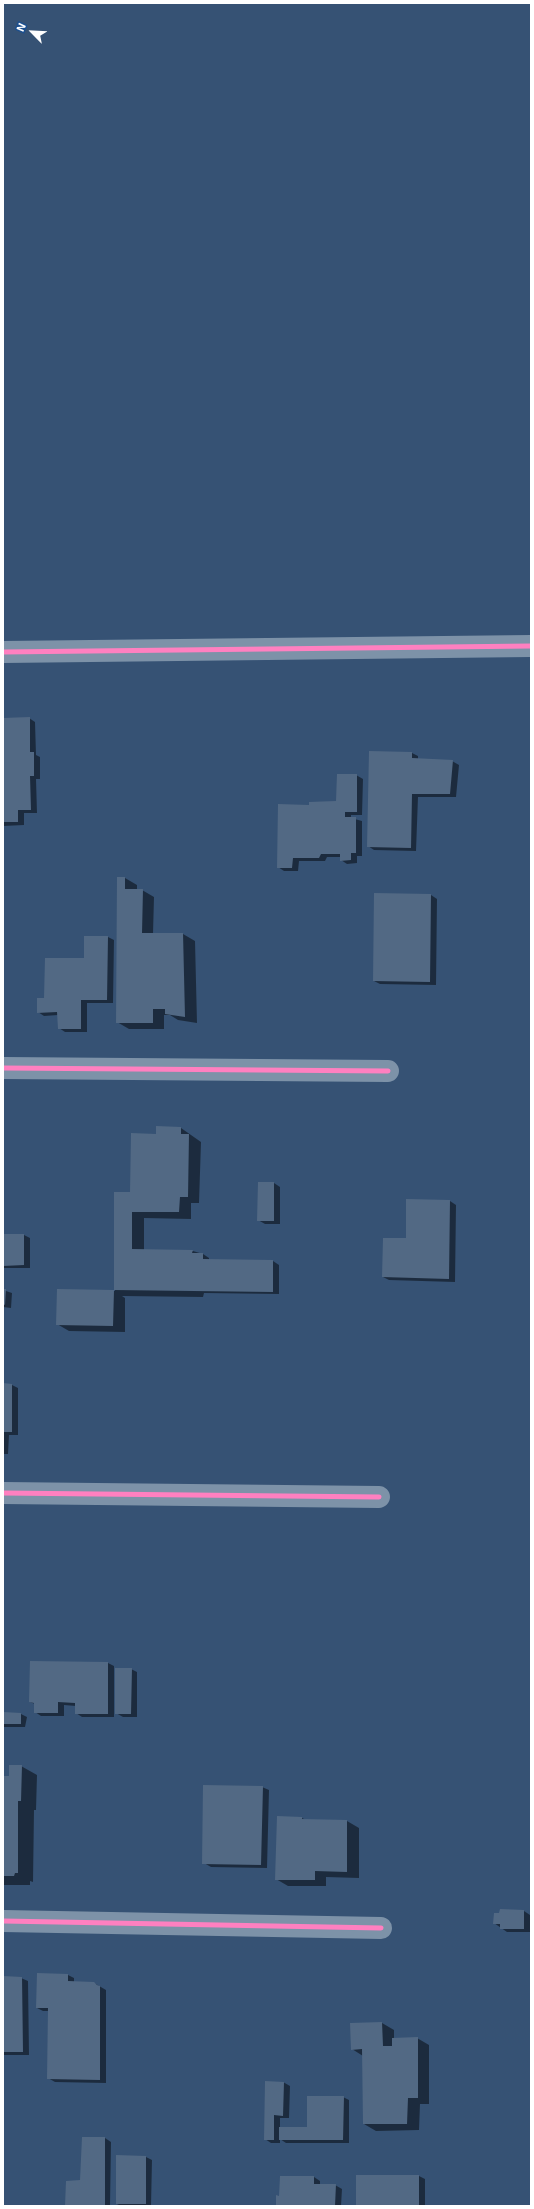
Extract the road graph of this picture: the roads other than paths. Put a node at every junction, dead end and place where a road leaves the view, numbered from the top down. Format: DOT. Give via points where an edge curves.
graph roads {
  1 [pos="531,646"];
  2 [pos="3,652"];
  3 [pos="3,1068"];
  4 [pos="388,1071"];
  5 [pos="3,1493"];
  6 [pos="379,1497"];
  7 [pos="3,1921"];
  8 [pos="381,1928"];
  1 -- 2 [label="street"];
  3 -- 4 [label="street"];
  5 -- 6 [label="street"];
  7 -- 8 [label="street"];
}
